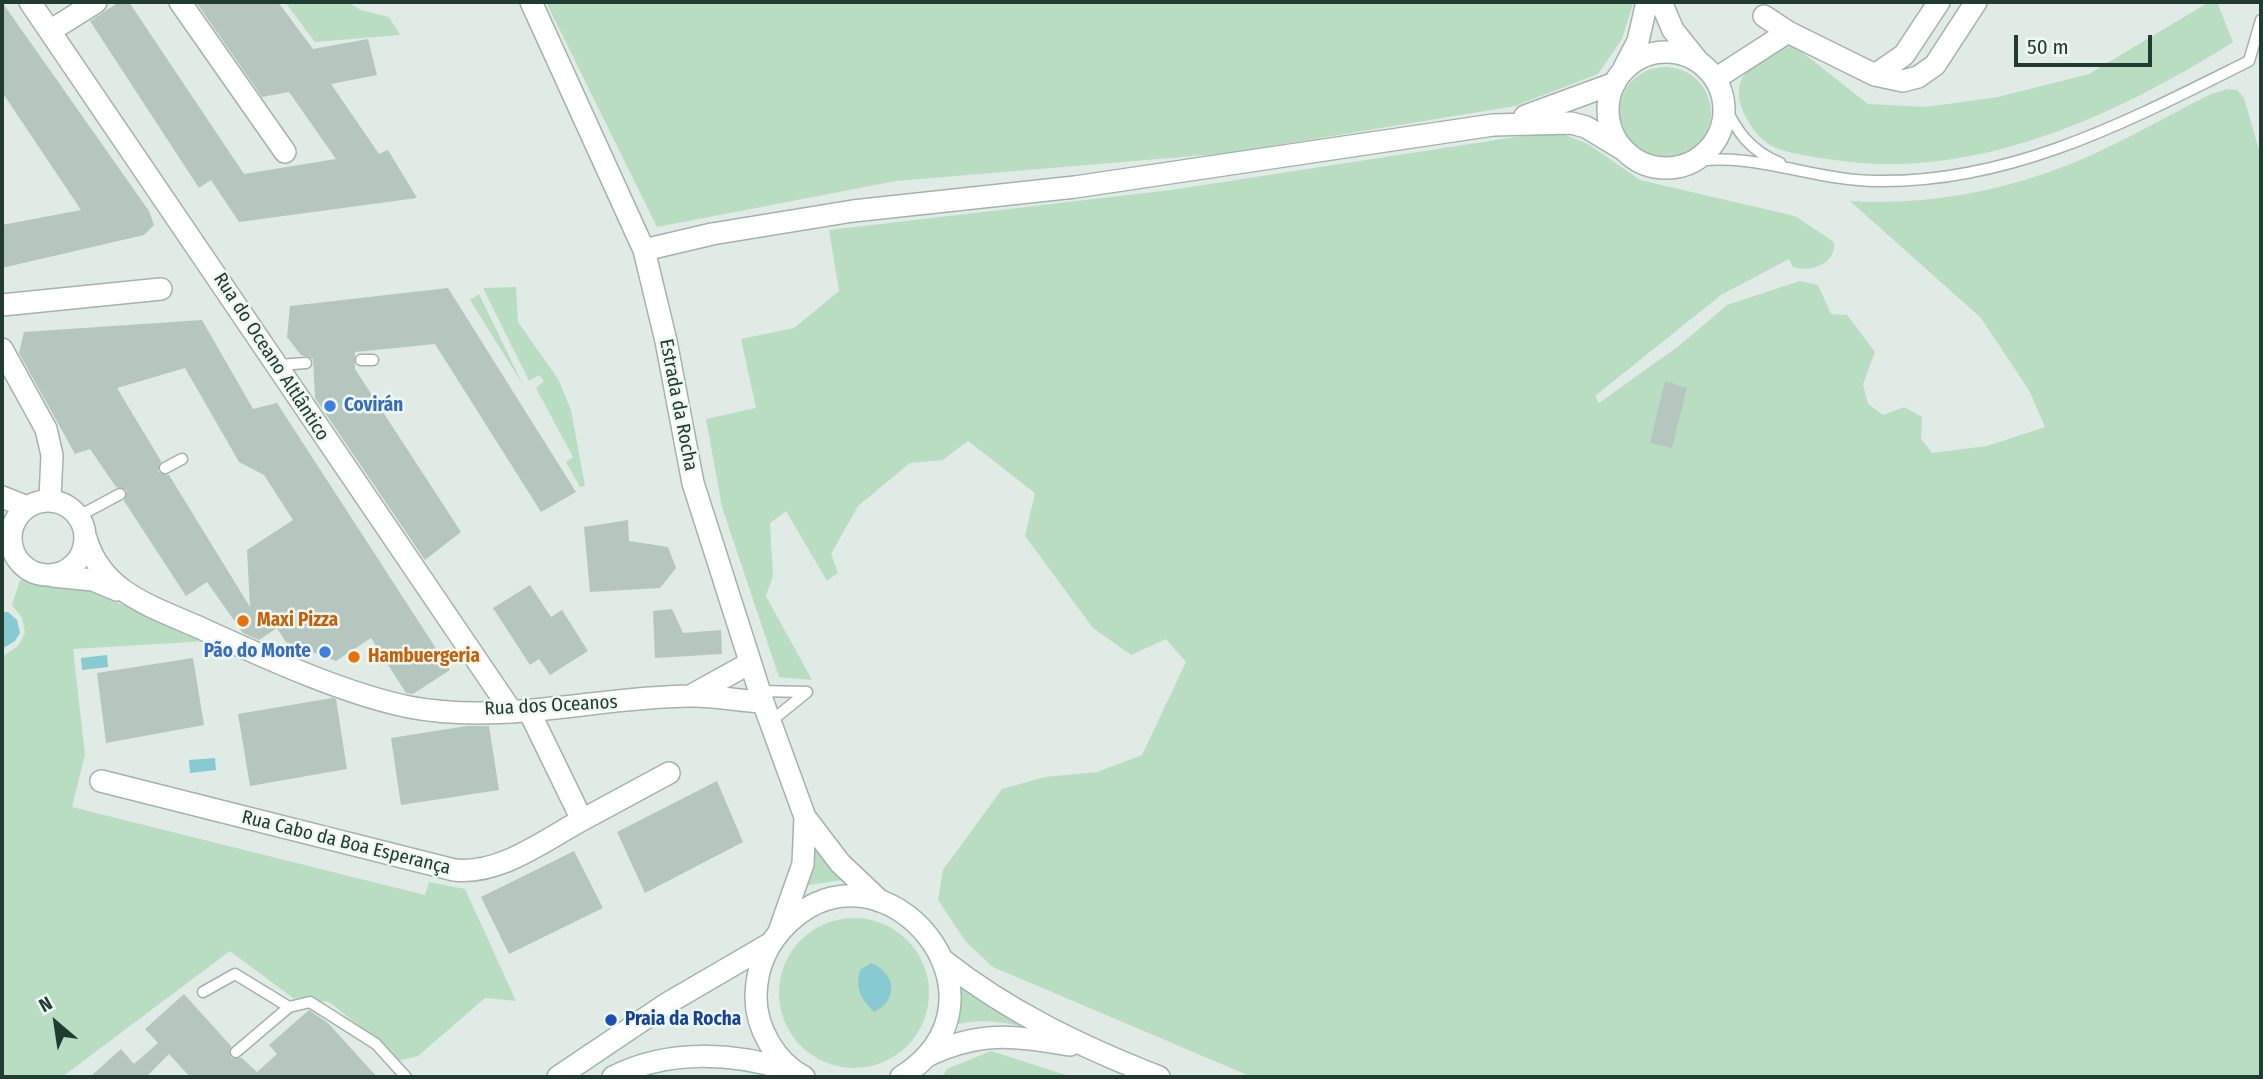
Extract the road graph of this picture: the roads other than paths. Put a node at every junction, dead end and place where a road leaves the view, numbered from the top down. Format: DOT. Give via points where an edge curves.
graph roads {
  1 [pos="30,2"];
  2 [pos="96,2"];
  3 [pos="180,2"];
  4 [pos="531,2"];
  5 [pos="1647,2"];
  6 [pos="1661,2"];
  7 [pos="1939,2"];
  8 [pos="1976,2"];
  9 [pos="1764,16"];
  10 [pos="2261,20"];
  11 [pos="50,32"];
  12 [pos="1788,32"];
  13 [pos="1698,62"];
  14 [pos="1875,75"];
  15 [pos="1618,78"];
  16 [pos="1715,79"];
  17 [pos="1723,102"];
  18 [pos="1493,125"];
  19 [pos="1624,150"];
  20 [pos="285,152"];
  21 [pos="1691,162"];
  22 [pos="1796,169"];
  23 [pos="644,250"];
  24 [pos="161,289"];
  25 [pos="2,305"];
  26 [pos="2,349"];
  27 [pos="306,363"];
  28 [pos="279,365"];
  29 [pos="182,458"];
  30 [pos="165,468"];
  31 [pos="120,494"];
  32 [pos="2,497"];
  33 [pos="50,499"];
  34 [pos="27,507"];
  35 [pos="79,516"];
  36 [pos="2,532"];
  37 [pos="86,538"];
  38 [pos="16,556"];
  39 [pos="48,575"];
  40 [pos="132,597"];
  41 [pos="750,663"];
  42 [pos="690,696"];
  43 [pos="764,705"];
  44 [pos="521,711"];
  45 [pos="669,773"];
  46 [pos="100,781"];
  47 [pos="805,817"];
  48 [pos="582,820"];
  49 [pos="880,901"];
  50 [pos="775,938"];
  51 [pos="944,961"];
  52 [pos="203,992"];
  53 [pos="289,1007"];
  54 [pos="1089,1048"];
  55 [pos="236,1052"];
  56 [pos="913,1070"];
  57 [pos="801,1076"];
  58 [pos="407,1077"];
  59 [pos="558,1077"];
  60 [pos="613,1077"];
  61 [pos="1158,1077"];
  1 -- 11 [label="street, Rua do Oceano Altlântico"];
  2 -- 11 [label="street"];
  3 -- 20 [label="street"];
  4 -- 23 [label="street, Estrada da Rocha"];
  5 -- 15 [label="street" via="1638,41"];
  6 -- 13 [label="street" via="1673,30"];
  7 -- 14 [label="street" via="1904,55"];
  8 -- 14 [label="street" via="1935,65 1903,81"];
  9 -- 12 [label="street"];
  10 -- 22 [label="lane" via="2249,61 2107,131 2016,163 1946,177 1875,181"];
  11 -- 28 [label="street, Rua do Oceano Altlântico"];
  12 -- 14 [label="street"];
  12 -- 16 [label="street"];
  13 -- 15 [label="street" via="1664,52 1640,58"];
  13 -- 16 [label="street"];
  15 -- 18 [label="street" via="1560,105"];
  15 -- 19 [label="street" via="1608,118"];
  16 -- 17 [label="street"];
  17 -- 21 [label="street" via="1717,137"];
  17 -- 22 [label="lane" via="1756,152"];
  18 -- 19 [label="street" via="1571,123"];
  18 -- 23 [label="street" via="1075,187 853,211"];
  19 -- 21 [label="street" via="1656,167"];
  21 -- 22 [label="lane" via="1723,160"];
  23 -- 41 [label="street, Estrada da Rocha" via="693,483"];
  24 -- 25 [label="street"];
  26 -- 33 [label="street" via="46,429 52,455"];
  27 -- 28 [label="lane"];
  28 -- 44 [label="street, Rua do Oceano Altlântico" via="306,411"];
  29 -- 30 [label="lane"];
  31 -- 35 [label="lane"];
  32 -- 34 [label="street"];
  33 -- 34 [label="street"];
  33 -- 35 [label="street"];
  34 -- 38 [label="street" via="11,534"];
  35 -- 37 [label="street"];
  36 -- 38 [label="street"];
  37 -- 39 [label="street" via="78,561"];
  37 -- 40 [label="street, Rua dos Oceanos" via="93,561"];
  38 -- 39 [label="street" via="27,569"];
  39 -- 40 [label="street" via="93,580"];
  40 -- 44 [label="street, Rua dos Oceanos" via="239,646 410,707"];
  41 -- 42 [label="street"];
  41 -- 43 [label="street, Estrada da Rocha"];
  42 -- 43 [label="street"];
  42 -- 44 [label="street, Rua dos Oceanos"];
  43 -- 47 [label="street, Estrada da Rocha"];
  44 -- 48 [label="street"];
  45 -- 48 [label="street, Rua Cabo da Boa Esperança"];
  46 -- 48 [label="street, Rua Cabo da Boa Esperança" via="472,872 495,866"];
  47 -- 49 [label="street, Estrada da Rocha" via="840,863"];
  47 -- 50 [label="street, Estrada da Rocha" via="803,864"];
  49 -- 50 [label="street" via="850,898 810,907"];
  49 -- 51 [label="street" via="923,927"];
  50 -- 57 [label="street, Estrada da Rocha" via="757,978 758,1015 772,1049"];
  50 -- 59 [label="street"];
  51 -- 54 [label="street" via="993,998"];
  51 -- 56 [label="street" via="948,1011 939,1039"];
  52 -- 53 [label="lane" via="235,974"];
  53 -- 55 [label="lane"];
  53 -- 58 [label="lane" via="310,1002 363,1033"];
  54 -- 56 [label="street" via="992,1035 968,1039"];
  54 -- 61 [label="street"];
  57 -- 60 [label="street" via="731,1057 678,1057"];
}
